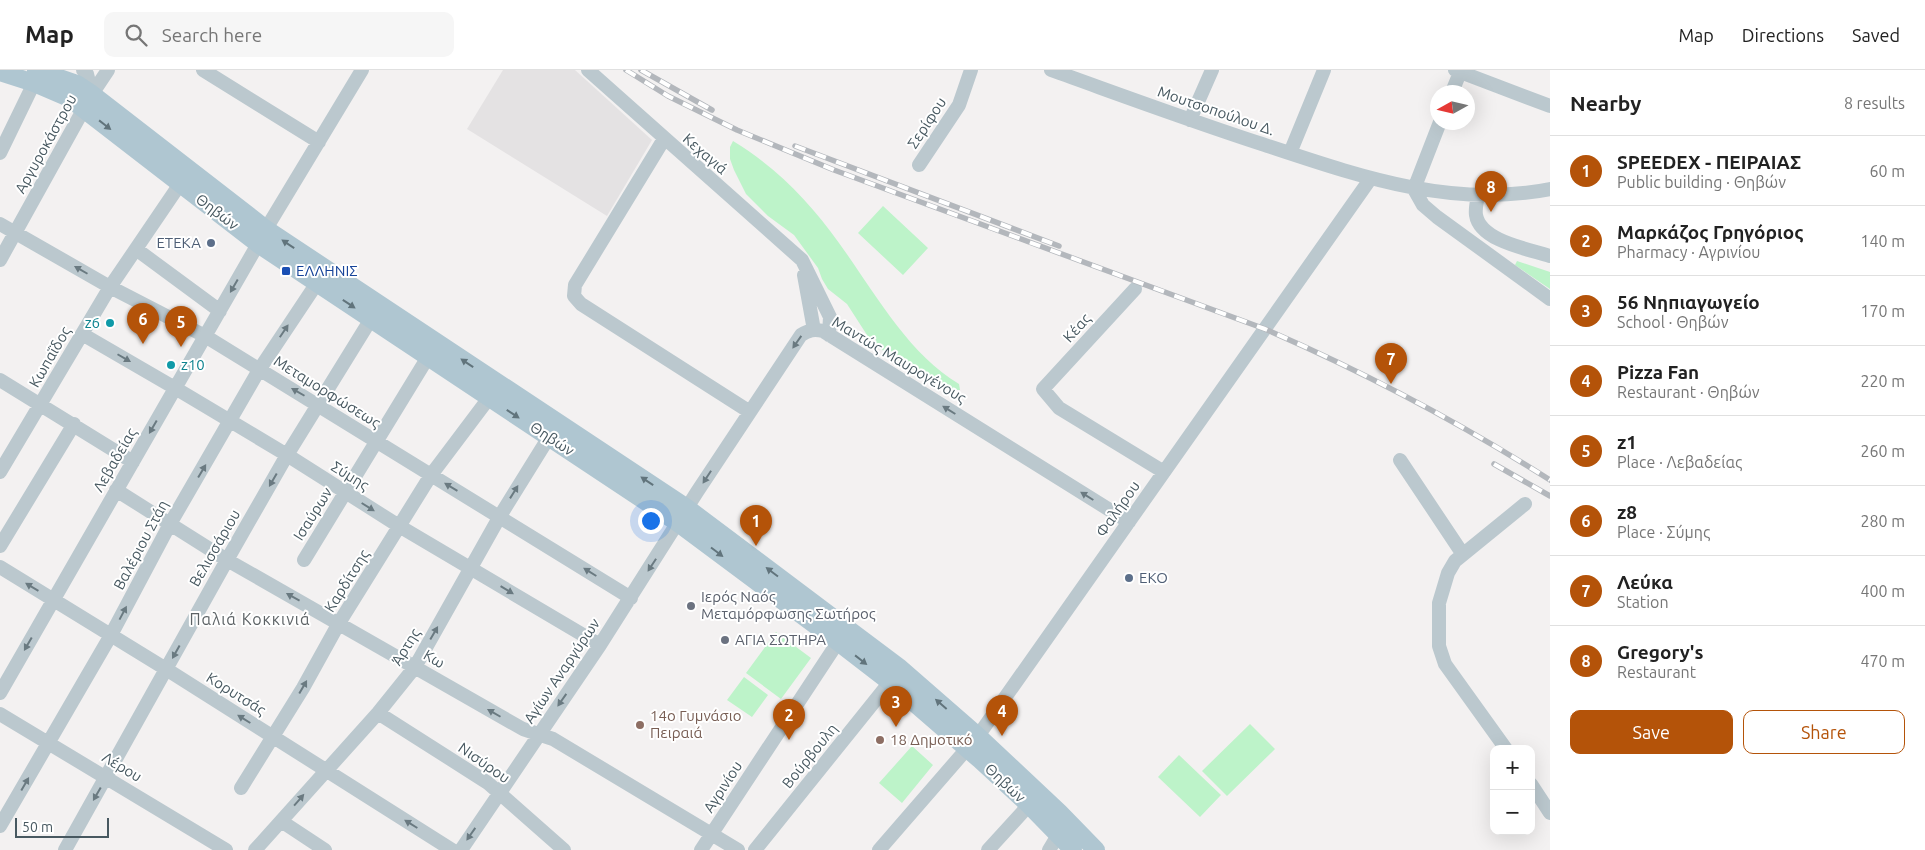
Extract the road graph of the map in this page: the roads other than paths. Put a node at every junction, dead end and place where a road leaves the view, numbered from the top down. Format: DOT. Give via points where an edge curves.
graph roads {
  1 [pos="83,70"];
  2 [pos="108,70"];
  3 [pos="203,70"];
  4 [pos="362,70"];
  5 [pos="588,70"];
  6 [pos="971,70"];
  7 [pos="1051,70"];
  8 [pos="1212,70"];
  9 [pos="1324,70"];
  10 [pos="1459,71"];
  11 [pos="0,72"];
  12 [pos="35,76"];
  13 [pos="1454,85"];
  14 [pos="88,101"];
  15 [pos="1550,106"];
  16 [pos="1190,120"];
  17 [pos="1437,130"];
  18 [pos="664,139"];
  19 [pos="318,142"];
  20 [pos="0,153"];
  21 [pos="1290,153"];
  22 [pos="919,165"];
  23 [pos="1371,178"];
  24 [pos="180,184"];
  25 [pos="1414,189"];
  26 [pos="1550,189"];
  27 [pos="1478,195"];
  28 [pos="0,224"];
  29 [pos="16,232"];
  30 [pos="262,237"];
  31 [pos="136,249"];
  32 [pos="1550,256"];
  33 [pos="0,260"];
  34 [pos="802,260"];
  35 [pos="316,283"];
  36 [pos="110,287"];
  37 [pos="1135,289"];
  38 [pos="1550,299"];
  39 [pos="220,311"];
  40 [pos="371,318"];
  41 [pos="814,330"];
  42 [pos="82,334"];
  43 [pos="828,335"];
  44 [pos="205,336"];
  45 [pos="428,357"];
  46 [pos="259,370"];
  47 [pos="0,380"];
  48 [pos="176,388"];
  49 [pos="489,398"];
  50 [pos="42,404"];
  51 [pos="318,404"];
  52 [pos="750,412"];
  53 [pos="230,422"];
  54 [pos="74,424"];
  55 [pos="549,437"];
  56 [pos="376,442"];
  57 [pos="287,456"];
  58 [pos="1400,460"];
  59 [pos="133,462"];
  60 [pos="0,472"];
  61 [pos="1164,472"];
  62 [pos="431,475"];
  63 [pos="116,490"];
  64 [pos="345,493"];
  65 [pos="1525,504"];
  66 [pos="500,516"];
  67 [pos="683,516"];
  68 [pos="1129,522"];
  69 [pos="170,524"];
  70 [pos="399,526"];
  71 [pos="0,546"];
  72 [pos="1462,553"];
  73 [pos="227,560"];
  74 [pos="304,560"];
  75 [pos="0,568"];
  76 [pos="471,568"];
  77 [pos="631,598"];
  78 [pos="53,600"];
  79 [pos="339,623"];
  80 [pos="111,636"];
  81 [pos="838,642"];
  82 [pos="600,645"];
  83 [pos="415,667"];
  84 [pos="166,669"];
  85 [pos="890,682"];
  86 [pos="0,693"];
  87 [pos="378,713"];
  88 [pos="0,714"];
  89 [pos="538,735"];
  90 [pos="273,736"];
  91 [pos="49,742"];
  92 [pos="972,742"];
  93 [pos="1503,745"];
  94 [pos="325,771"];
  95 [pos="107,777"];
  96 [pos="241,788"];
  97 [pos="1535,790"];
  98 [pos="500,793"];
  99 [pos="1029,805"];
  100 [pos="1550,813"];
  101 [pos="281,821"];
  102 [pos="0,826"];
  103 [pos="712,834"];
  104 [pos="1058,835"];
  105 [pos="206,845"];
  106 [pos="65,850"];
  107 [pos="226,850"];
  108 [pos="256,850"];
  109 [pos="325,850"];
  110 [pos="452,850"];
  111 [pos="461,850"];
  112 [pos="564,850"];
  113 [pos="701,850"];
  114 [pos="738,850"];
  115 [pos="755,850"];
  116 [pos="879,850"];
  117 [pos="988,850"];
  118 [pos="1049,850"];
  119 [pos="1073,850"];
  120 [pos="1096,850"];
  1 -- 14 [label="street" via="87,74"];
  2 -- 14 [label="street, Αργυροκάστρου"];
  3 -- 19 [label="street"];
  4 -- 19 [label="street, Λεβαδείας"];
  5 -- 18 [label="street, Κεχαγιά"];
  6 -- 22 [label="street, Σερίφου" via="956,109"];
  7 -- 16 [label="street, Μουτσοπούλου Δ."];
  8 -- 16 [label="street"];
  9 -- 21 [label="street"];
  10 -- 13 [label="street"];
  10 -- 15 [label="street"];
  11 -- 12 [label="main road, Θηβών"];
  12 -- 14 [label="main road, Θηβών" via="76,84"];
  12 -- 20 [label="street"];
  14 -- 24 [label="main road, Θηβών, one-way"];
  14 -- 29 [label="street, Αργυροκάστρου"];
  14 -- 30 [label="main road, Θηβών"];
  16 -- 21 [label="street, Μουτσοπούλου Δ."];
  17 -- 25 [label="street"];
  18 -- 34 [label="street, Κεχαγιά"];
  18 -- 52 [label="street" via="575,285 574,296 581,304"];
  19 -- 30 [label="street, Λεβαδείας"];
  21 -- 23 [label="street, Μουτσοπούλου Δ."];
  23 -- 25 [label="street, Μουτσοπούλου Δ."];
  23 -- 61 [label="street, Φαλήρου"];
  24 -- 30 [label="main road, Θηβών"];
  24 -- 31 [label="street, Κωπαΐδος"];
  25 -- 27 [label="street, Μουτσοπούλου Δ."];
  25 -- 38 [label="street" via="1423,205 1437,217"];
  26 -- 27 [label="street, Μουτσοπούλου Δ."];
  27 -- 32 [label="street" via="1475,214 1486,233"];
  28 -- 29 [label="street, Μεταμορφώσεως"];
  29 -- 33 [label="street, Αργυροκάστρου"];
  36 -- 29 [label="street, Μεταμορφώσεως, one-way"];
  30 -- 35 [label="main road, Θηβών"];
  30 -- 39 [label="street, Λεβαδείας, one-way"];
  67 -- 30 [label="main road, Θηβών, one-way"];
  31 -- 36 [label="street, Κωπαΐδος"];
  31 -- 39 [label="street"];
  34 -- 41 [label="street"];
  34 -- 43 [label="street, Κεχαγιά" via="830,317"];
  35 -- 40 [label="main road, Θηβών, one-way"];
  46 -- 35 [label="street, Βαλέριου Στάη, one-way"];
  36 -- 42 [label="street, Κωπαΐδος"];
  36 -- 44 [label="street, Μεταμορφώσεως"];
  37 -- 61 [label="street, Κέας" via="1043,389 1059,408"];
  39 -- 44 [label="street, Λεβαδείας"];
  40 -- 45 [label="main road, Θηβών"];
  40 -- 51 [label="street, Βελισσάριου"];
  41 -- 43 [label="street, Μαντώς Μαυρογένους"];
  41 -- 52 [label="street, Μαντώς Μαυρογένους, one-way" via="801,335"];
  42 -- 48 [label="street, Σύμης, one-way"];
  42 -- 50 [label="street, Κωπαΐδος"];
  68 -- 43 [label="street, Μαντώς Μαυρογένους, one-way"];
  44 -- 46 [label="street, Μεταμορφώσεως"];
  44 -- 48 [label="street, Λεβαδείας"];
  45 -- 49 [label="main road, Θηβών"];
  45 -- 56 [label="street, Ισαύρων"];
  51 -- 46 [label="street, Μεταμορφώσεως, one-way"];
  46 -- 53 [label="street, Βαλέριου Στάη"];
  47 -- 50 [label="street"];
  48 -- 53 [label="street, Σύμης"];
  48 -- 59 [label="street, Λεβαδείας, one-way"];
  49 -- 55 [label="main road, Θηβών, one-way"];
  49 -- 62 [label="street, Καρδίτσης"];
  50 -- 54 [label="street"];
  50 -- 60 [label="street, Κωπαΐδος"];
  51 -- 56 [label="street, Μεταμορφώσεως"];
  51 -- 57 [label="street, Βελισσάριου"];
  52 -- 67 [label="street, Μαντώς Μαυρογένους, one-way"];
  53 -- 57 [label="street, Σύμης"];
  69 -- 53 [label="street, Βαλέριου Στάη, one-way"];
  54 -- 59 [label="street"];
  54 -- 71 [label="street"];
  66 -- 55 [label="street, Άρτης, one-way"];
  55 -- 67 [label="main road, Θηβών"];
  56 -- 62 [label="street, Μεταμορφώσεως"];
  56 -- 64 [label="street, Ισαύρων"];
  57 -- 64 [label="street, Σύμης"];
  57 -- 73 [label="street, Βελισσάριου, one-way"];
  58 -- 72 [label="street"];
  59 -- 63 [label="street, Λεβαδείας"];
  61 -- 68 [label="street, Φαλήρου"];
  66 -- 62 [label="street, Μεταμορφώσεως, one-way"];
  62 -- 70 [label="street, Καρδίτσης"];
  63 -- 69 [label="street, Κω"];
  63 -- 78 [label="street, Λεβαδείας"];
  64 -- 70 [label="street, Σύμης, one-way"];
  64 -- 74 [label="street, Ισαύρων"];
  65 -- 72 [label="street"];
  66 -- 76 [label="street, Άρτης"];
  77 -- 66 [label="street, Μεταμορφώσεως, one-way"];
  67 -- 77 [label="street, Αγίων Αναργύρων, one-way"];
  67 -- 81 [label="main road, Θηβών, one-way"];
  92 -- 67 [label="main road, Θηβών, one-way" via="900,668"];
  68 -- 92 [label="street, Φαλήρου"];
  69 -- 73 [label="street, Κω"];
  80 -- 69 [label="street, Βαλέριου Στάη, one-way"];
  70 -- 76 [label="street, Σύμης"];
  70 -- 79 [label="street, Καρδίτσης"];
  72 -- 93 [label="street" via="1455,560 1442,588 1439,646 1445,664"];
  79 -- 73 [label="street, Κω, one-way"];
  73 -- 84 [label="street, Βελισσάριου, one-way"];
  78 -- 75 [label="street, Κορυτσάς, one-way"];
  76 -- 82 [label="street, Σύμης, one-way"];
  83 -- 76 [label="street, Άρτης, one-way"];
  77 -- 82 [label="street, Αγίων Αναργύρων"];
  78 -- 80 [label="street, Κορυτσάς"];
  78 -- 86 [label="street, Λεβαδείας, one-way"];
  79 -- 83 [label="street, Κω"];
  90 -- 79 [label="street, Καρδίτσης, one-way"];
  80 -- 84 [label="street, Κορυτσάς"];
  80 -- 91 [label="street, Βαλέριου Στάη"];
  81 -- 85 [label="main road, Θηβών, one-way"];
  81 -- 103 [label="street, Αγρινίου"];
  82 -- 89 [label="street, Αγίων Αναργύρων, one-way"];
  83 -- 87 [label="street, Άρτης"];
  89 -- 83 [label="street, Κω, one-way"];
  90 -- 84 [label="street, Κορυτσάς, one-way"];
  84 -- 95 [label="street, Βελισσάριου"];
  85 -- 92 [label="main road, Θηβών"];
  85 -- 115 [label="street, Βούρβουλη"];
  87 -- 94 [label="street, Άρτης"];
  87 -- 98 [label="street, Νισύρου"];
  88 -- 91 [label="street, Λέρου"];
  89 -- 98 [label="street, Αγίων Αναργύρων"];
  89 -- 103 [label="street, Κω" via="553,739"];
  90 -- 94 [label="street, Κορυτσάς"];
  90 -- 96 [label="street, Καρδίτσης"];
  91 -- 95 [label="street, Λέρου"];
  102 -- 91 [label="street, Βαλέριου Στάη, one-way"];
  92 -- 99 [label="main road, Θηβών"];
  92 -- 116 [label="street, Φαλήρου"];
  92 -- 120 [label="main road, Θηβών" via="1059,812"];
  101 -- 94 [label="street, Άρτης, one-way"];
  110 -- 94 [label="street, Κορυτσάς, one-way"];
  95 -- 105 [label="street, Λέρου"];
  95 -- 106 [label="street, Βελισσάριου, one-way"];
  97 -- 100 [label="street"];
  98 -- 111 [label="street, Αγίων Αναργύρων, one-way"];
  98 -- 112 [label="street, Νισύρου"];
  99 -- 104 [label="main road, Θηβών"];
  99 -- 117 [label="street"];
  101 -- 108 [label="street, Άρτης"];
  101 -- 109 [label="street"];
  103 -- 113 [label="street, Αγρινίου"];
  103 -- 114 [label="street, Κω"];
  104 -- 118 [label="street"];
  104 -- 119 [label="main road, Θηβών"];
  105 -- 107 [label="street, Λέρου"];
}
